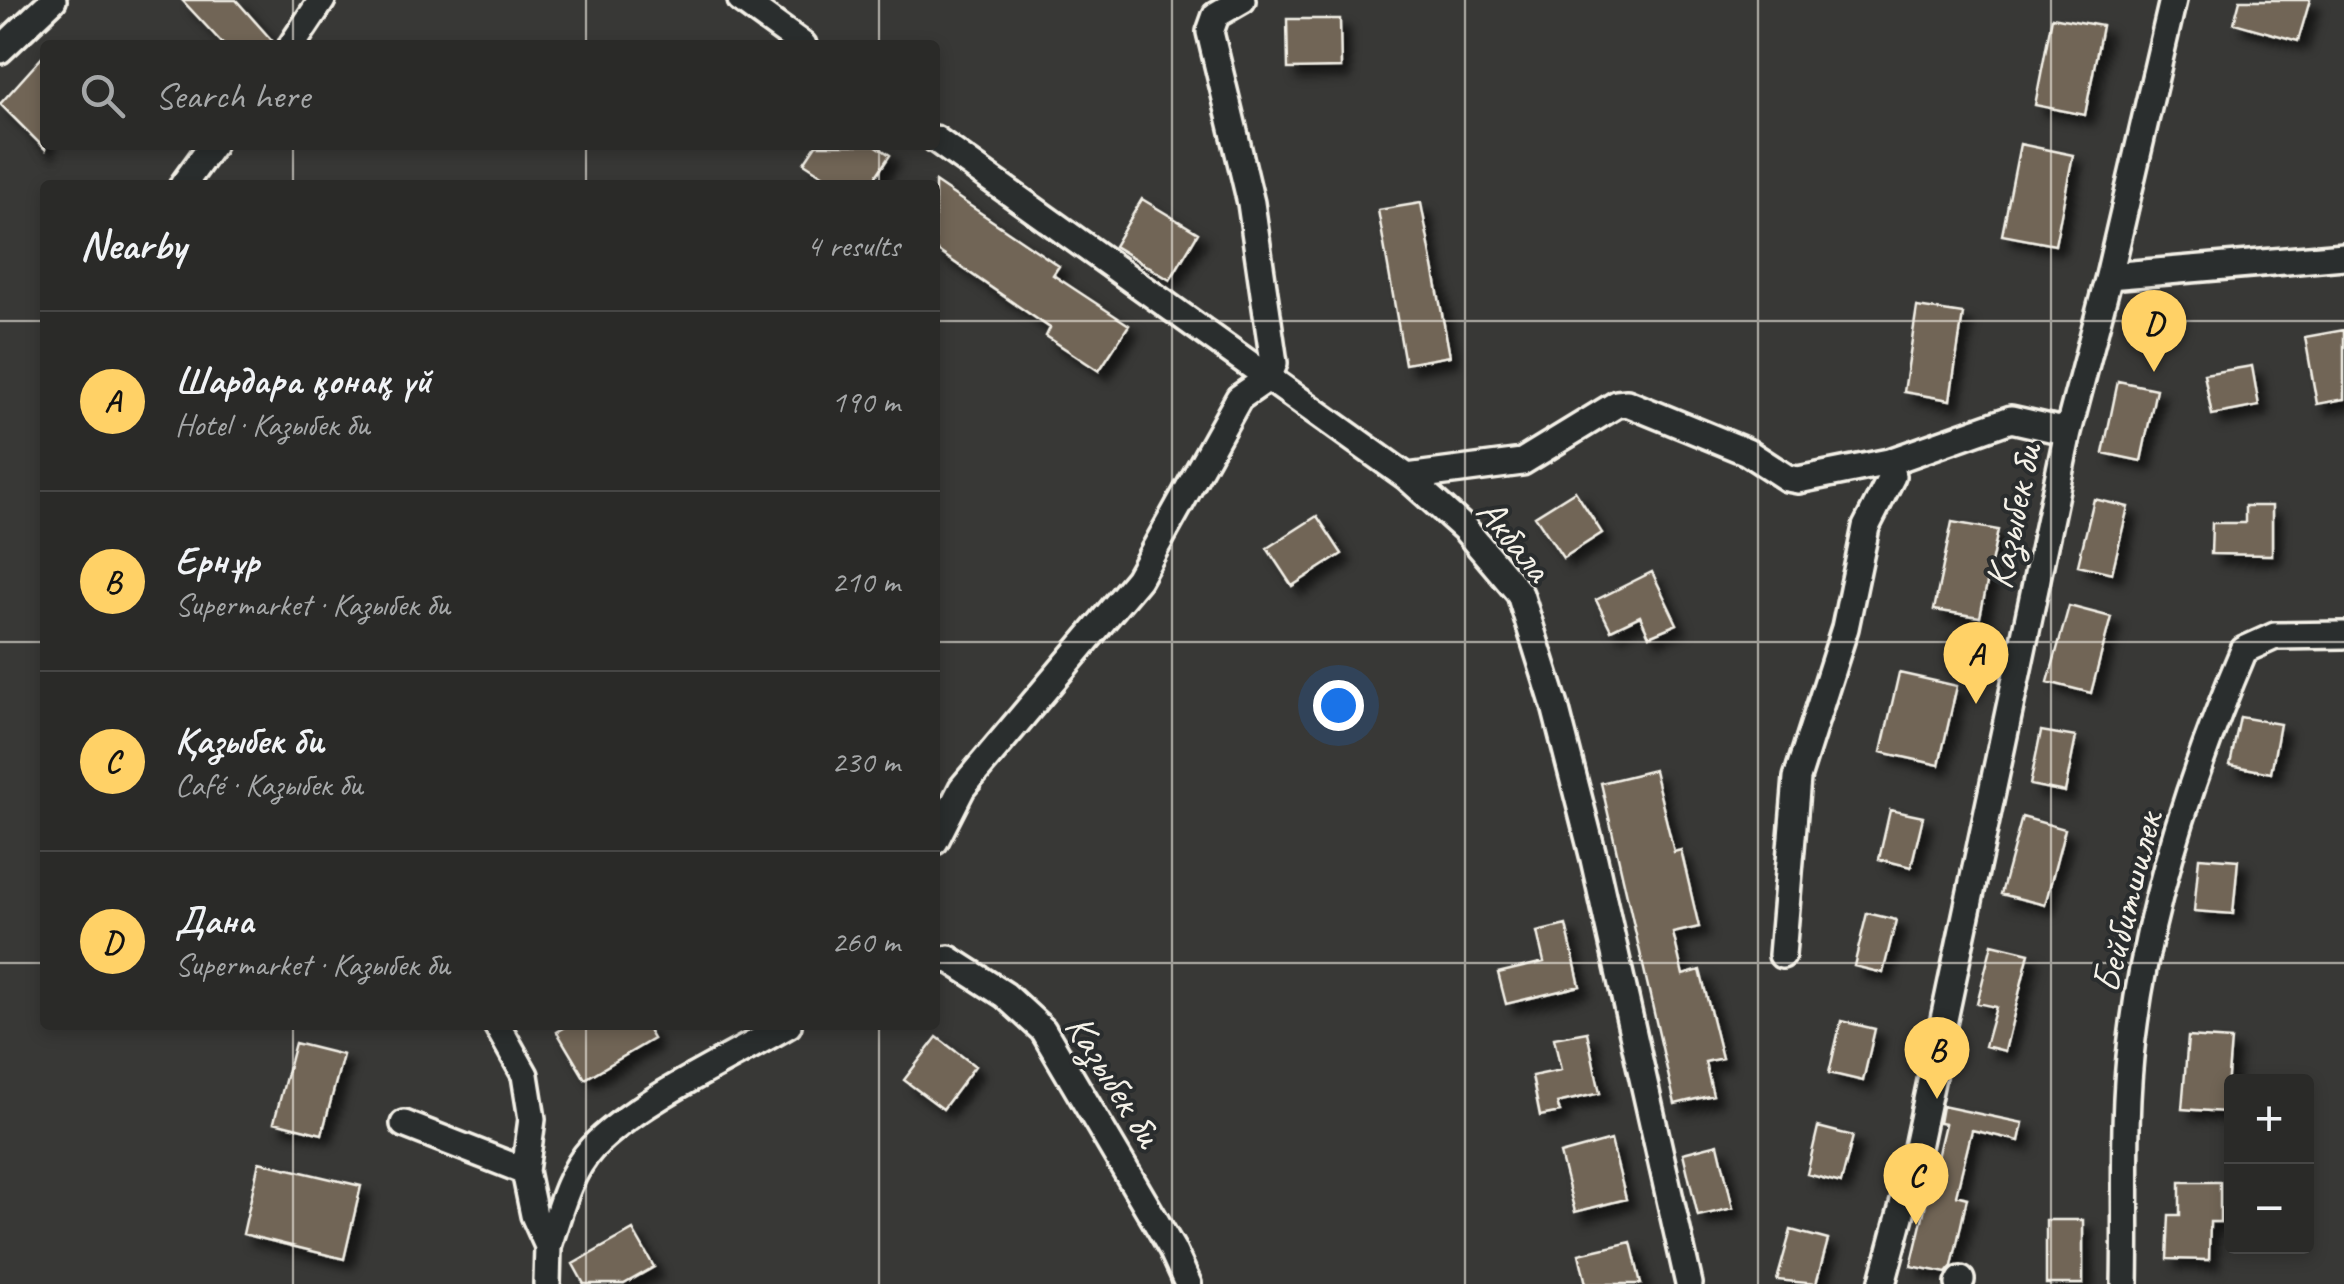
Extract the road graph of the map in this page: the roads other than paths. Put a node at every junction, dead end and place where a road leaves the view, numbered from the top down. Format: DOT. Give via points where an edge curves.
graph roads {
  1 [pos="53,0"];
  2 [pos="322,0"];
  3 [pos="741,0"];
  4 [pos="1242,0"];
  5 [pos="2173,0"];
  6 [pos="295,40"];
  7 [pos="796,40"];
  8 [pos="0,50"];
  9 [pos="940,144"];
  10 [pos="208,150"];
  11 [pos="187,180"];
  12 [pos="2344,256"];
  13 [pos="2110,276"];
  14 [pos="1268,378"];
  15 [pos="2068,432"];
  16 [pos="1889,462"];
  17 [pos="1407,477"];
  18 [pos="2344,635"];
  19 [pos="940,831"];
  20 [pos="1782,954"];
  21 [pos="940,960"];
  22 [pos="501,1030"];
  23 [pos="779,1030"];
  24 [pos="404,1124"];
  25 [pos="526,1171"];
  26 [pos="548,1246"];
  27 [pos="547,1284"];
  28 [pos="1188,1284"];
  29 [pos="1689,1284"];
  30 [pos="1882,1284"];
  31 [pos="2125,1284"];
  1 -- 8 [label="street"];
  2 -- 6 [label="street"];
  3 -- 7 [label="street"];
  4 -- 14 [label="street" via="1216,14 1210,32 1251,203 1275,347"];
  5 -- 13 [label="street, Казыбек би"];
  9 -- 14 [label="street, Акбала"];
  10 -- 11 [label="street"];
  12 -- 13 [label="street"];
  13 -- 15 [label="street, Казыбек би"];
  14 -- 17 [label="street, Акбала"];
  14 -- 19 [label="street" via="1239,398 1138,579 962,788"];
  15 -- 16 [label="street" via="2012,419"];
  15 -- 30 [label="street, Казыбек би" via="1912,1172"];
  16 -- 17 [label="street" via="1787,478 1747,452 1627,402 1522,462"];
  16 -- 20 [label="street" via="1892,476 1866,527 1846,628 1797,778"];
  17 -- 29 [label="street, Акбала" via="1465,529 1520,594 1594,859"];
  18 -- 31 [label="street, Бейбитшилек" via="2275,636 2244,650 2184,815 2147,950 2132,1042"];
  21 -- 28 [label="street, Казыбек би" via="1005,995 1043,1030"];
  22 -- 25 [label="street" via="525,1075 532,1119"];
  23 -- 26 [label="street" via="634,1115 591,1149 568,1187"];
  24 -- 25 [label="street"];
  25 -- 26 [label="street"];
  26 -- 27 [label="street"];
}
